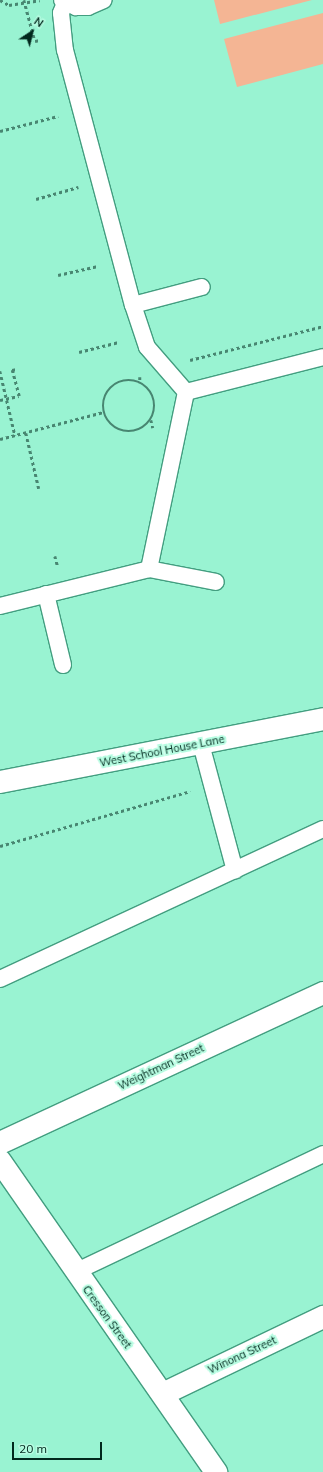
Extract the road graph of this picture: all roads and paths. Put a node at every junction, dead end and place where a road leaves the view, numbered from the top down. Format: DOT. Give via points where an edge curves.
graph roads {
  1 [pos="0,0"];
  2 [pos="40,0"];
  3 [pos="104,0"];
  4 [pos="64,1"];
  5 [pos="81,110"];
  6 [pos="0,131"];
  7 [pos="100,181"];
  8 [pos="36,200"];
  9 [pos="121,260"];
  10 [pos="58,275"];
  11 [pos="202,287"];
  12 [pos="133,305"];
  13 [pos="323,326"];
  14 [pos="142,335"];
  15 [pos="79,352"];
  16 [pos="323,357"];
  17 [pos="186,361"];
  18 [pos="17,369"];
  19 [pos="0,371"];
  20 [pos="186,392"];
  21 [pos="6,398"];
  22 [pos="0,400"];
  23 [pos="104,412"];
  24 [pos="151,420"];
  25 [pos="26,433"];
  26 [pos="154,434"];
  27 [pos="15,435"];
  28 [pos="0,439"];
  29 [pos="39,489"];
  30 [pos="66,568"];
  31 [pos="149,569"];
  32 [pos="52,571"];
  33 [pos="216,582"];
  34 [pos="46,594"];
  35 [pos="0,606"];
  36 [pos="63,665"];
  37 [pos="323,719"];
  38 [pos="201,744"];
  39 [pos="0,782"];
  40 [pos="211,785"];
  41 [pos="323,829"];
  42 [pos="0,846"];
  43 [pos="235,871"];
  44 [pos="0,979"];
  45 [pos="323,993"];
  46 [pos="0,1143"];
  47 [pos="323,1154"];
  48 [pos="0,1161"];
  49 [pos="75,1272"];
  50 [pos="323,1317"];
  51 [pos="163,1394"];
  52 [pos="216,1472"];
  1 -- 2 [label="path" via="13,5"];
  3 -- 4 [label="lane" via="88,7"];
  4 -- 5 [label="lane" via="61,13 65,50"];
  5 -- 6 [label="path"];
  5 -- 7 [label="lane"];
  7 -- 8 [label="path"];
  7 -- 9 [label="lane"];
  9 -- 10 [label="path"];
  9 -- 12 [label="lane"];
  11 -- 12 [label="lane"];
  12 -- 14 [label="lane"];
  13 -- 17 [label="path"];
  14 -- 15 [label="path"];
  14 -- 20 [label="lane"];
  16 -- 20 [label="lane"];
  18 -- 21 [label="path" via="12,370 19,396"];
  19 -- 21 [label="path"];
  20 -- 31 [label="lane"];
  21 -- 22 [label="path"];
  21 -- 27 [label="path"];
  23 -- 24 [label="path" via="113,427 129,433 145,427"];
  23 -- 24 [label="path" via="110,389 124,381 132,381 147,388 152,395 154,412"];
  23 -- 25 [label="path"];
  24 -- 26 [label="path"];
  25 -- 27 [label="path"];
  25 -- 29 [label="path"];
  27 -- 28 [label="path"];
  30 -- 32 [label="path"];
  31 -- 33 [label="lane"];
  31 -- 34 [label="lane"];
  34 -- 35 [label="lane"];
  34 -- 36 [label="lane"];
  37 -- 38 [label="street, West School House Lane"];
  38 -- 39 [label="street, West School House Lane"];
  38 -- 40 [label="lane"];
  40 -- 42 [label="path"];
  40 -- 43 [label="lane"];
  41 -- 43 [label="lane"];
  43 -- 44 [label="lane"];
  45 -- 46 [label="street, Weightman Street"];
  47 -- 49 [label="lane"];
  48 -- 49 [label="street, Cresson Street"];
  49 -- 51 [label="street, Cresson Street"];
  50 -- 51 [label="street, Winona Street"];
  51 -- 52 [label="street, Cresson Street"];
}
